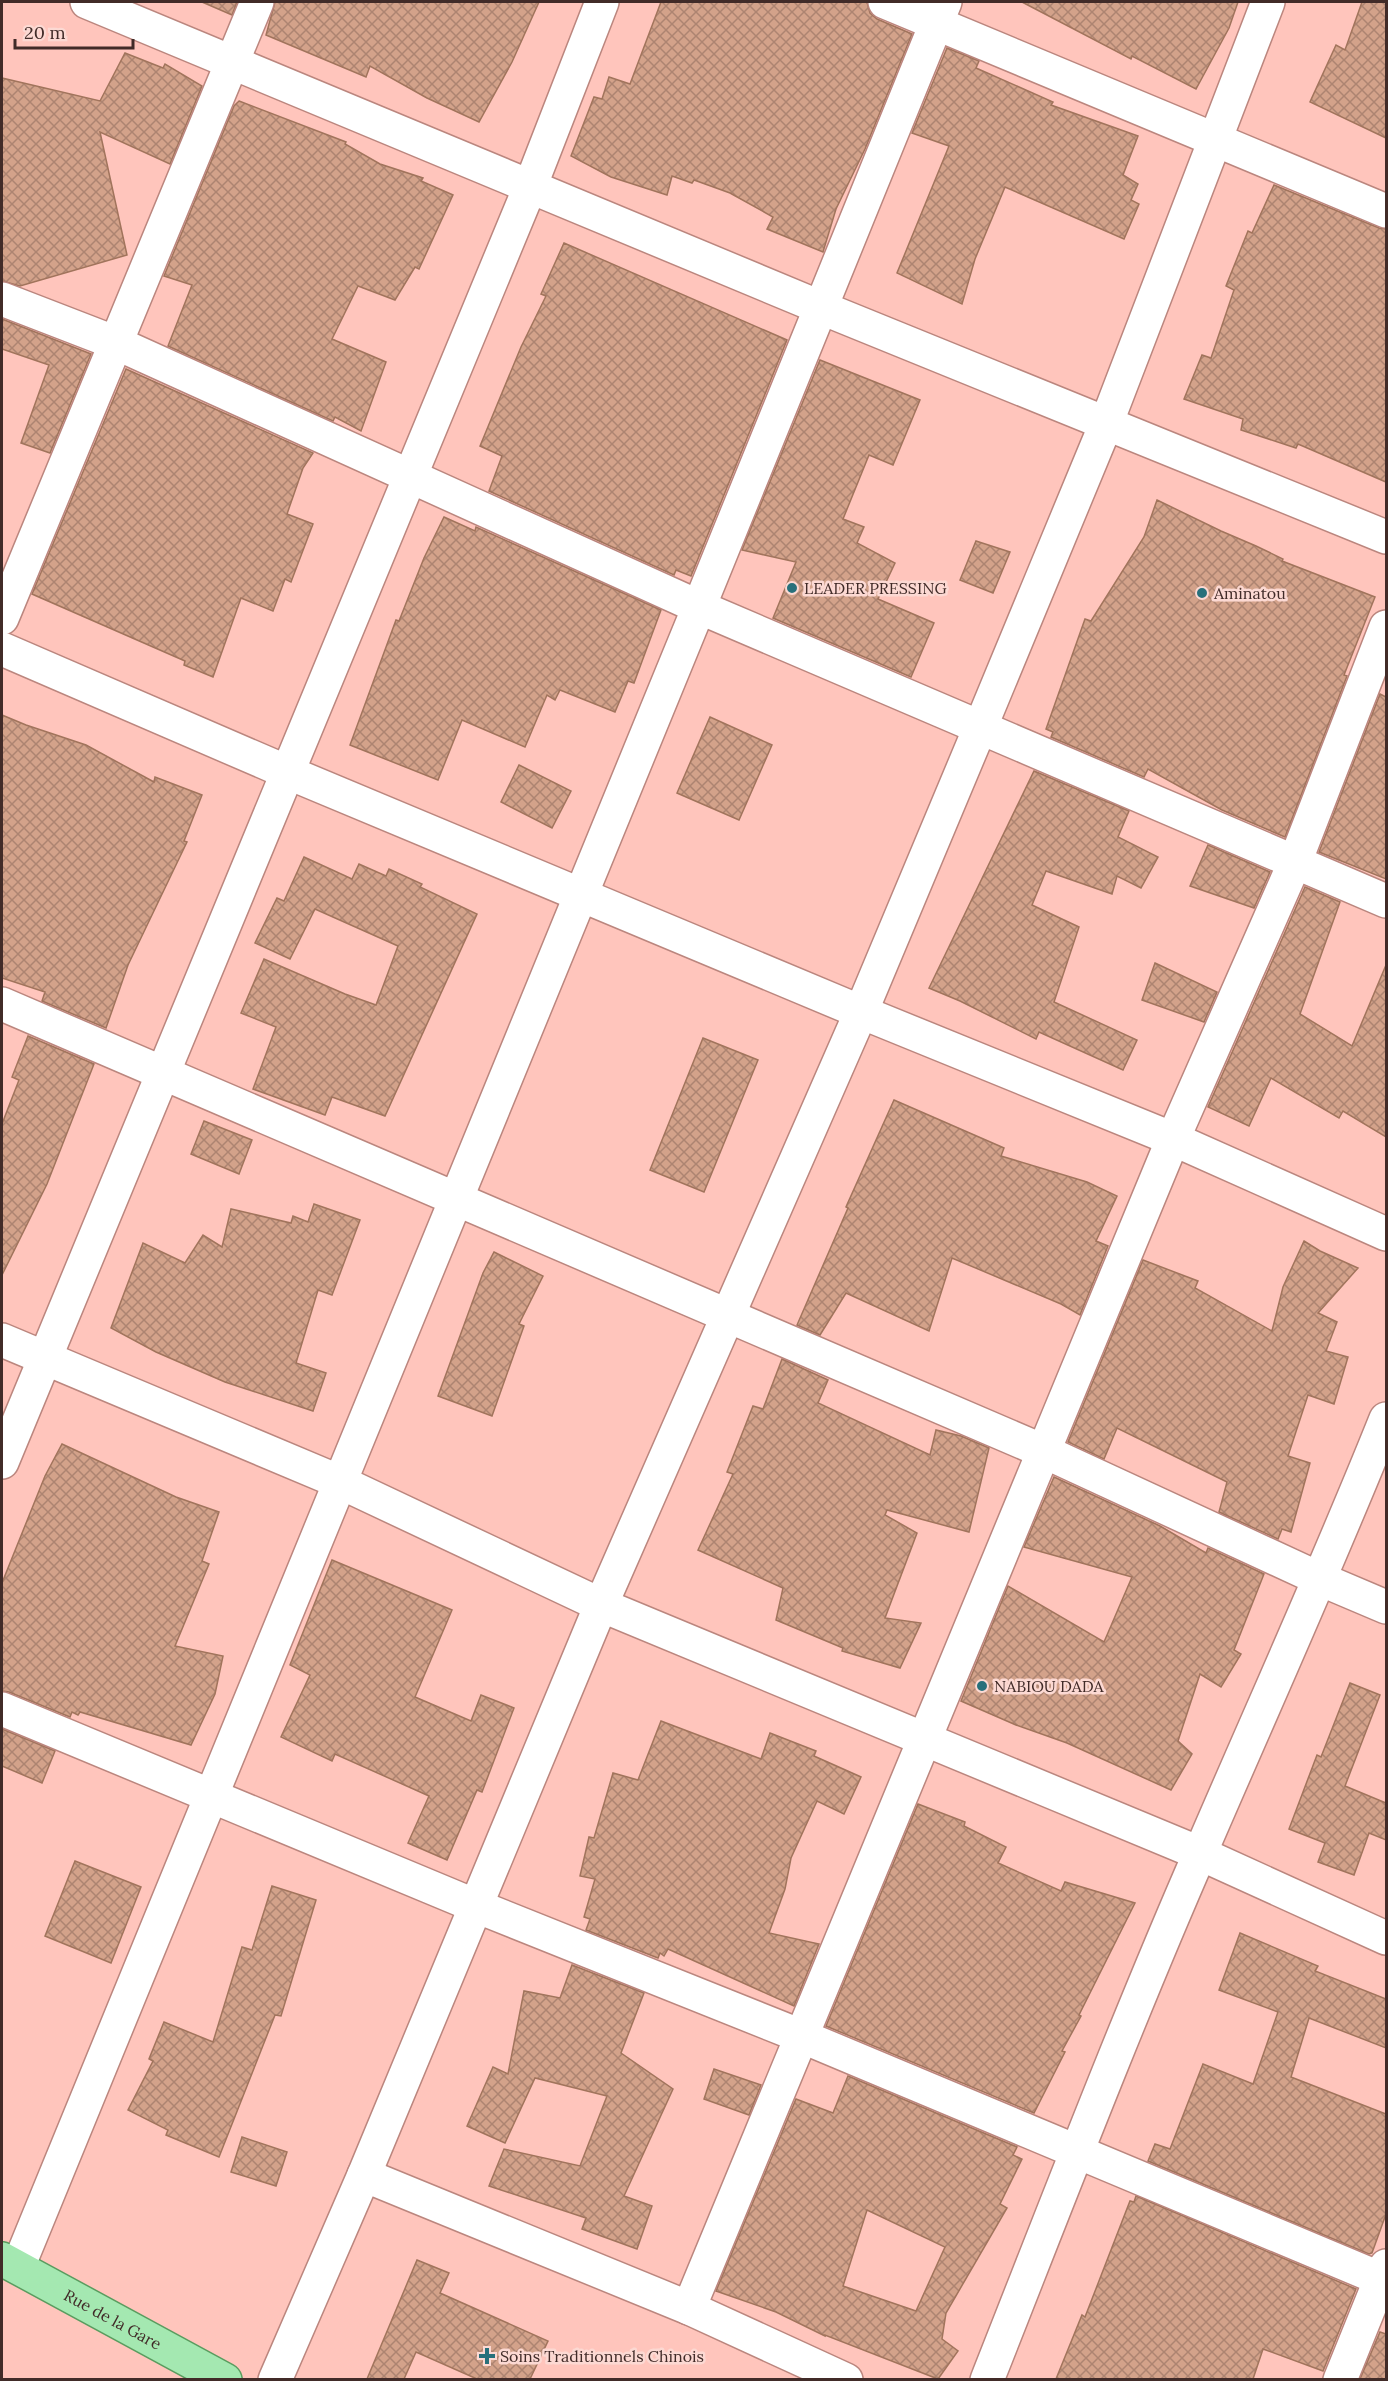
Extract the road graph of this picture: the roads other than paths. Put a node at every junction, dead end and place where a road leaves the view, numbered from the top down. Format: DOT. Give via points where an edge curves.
graph roads {
  1 [pos="87,2"];
  2 [pos="257,2"];
  3 [pos="602,2"];
  4 [pos="885,2"];
  5 [pos="1268,2"];
  6 [pos="940,12"];
  7 [pos="234,62"];
  8 [pos="1214,140"];
  9 [pos="530,187"];
  10 [pos="1386,212"];
  11 [pos="2,299"];
  12 [pos="822,308"];
  13 [pos="116,343"];
  14 [pos="1106,424"];
  15 [pos="411,475"];
  16 [pos="1386,537"];
  17 [pos="699,607"];
  18 [pos="2,618"];
  19 [pos="1386,627"];
  20 [pos="2,649"];
  21 [pos="980,729"];
  22 [pos="287,772"];
  23 [pos="1296,862"];
  24 [pos="581,894"];
  25 [pos="1386,902"];
  26 [pos="2,1004"];
  27 [pos="861,1012"];
  28 [pos="163,1073"];
  29 [pos="1173,1139"];
  30 [pos="456,1200"];
  31 [pos="1386,1234"];
  32 [pos="729,1318"];
  33 [pos="2,1340"];
  34 [pos="45,1359"];
  35 [pos="1386,1419"];
  36 [pos="1043,1451"];
  37 [pos="2,1462"];
  38 [pos="340,1482"];
  39 [pos="1320,1579"];
  40 [pos="601,1605"];
  41 [pos="1386,1606"];
  42 [pos="2,1709"];
  43 [pos="924,1740"];
  44 [pos="212,1796"];
  45 [pos="1199,1854"];
  46 [pos="476,1906"];
  47 [pos="1386,1938"];
  48 [pos="801,2036"];
  49 [pos="1077,2152"];
  50 [pos="364,2175"];
  51 [pos="10,2263"];
  52 [pos="1385,2275"];
  53 [pos="688,2308"];
  54 [pos="225,2379"];
  55 [pos="275,2379"];
  56 [pos="846,2379"];
  57 [pos="987,2379"];
  58 [pos="1340,2379"];
  1 -- 7 [label="street"];
  2 -- 7 [label="street"];
  3 -- 9 [label="street"];
  4 -- 6 [label="street"];
  5 -- 8 [label="street"];
  6 -- 8 [label="street"];
  6 -- 12 [label="street"];
  7 -- 9 [label="street"];
  7 -- 13 [label="street"];
  8 -- 10 [label="street"];
  8 -- 14 [label="street"];
  9 -- 12 [label="street"];
  9 -- 15 [label="street"];
  11 -- 13 [label="street"];
  12 -- 14 [label="street"];
  12 -- 17 [label="street"];
  13 -- 15 [label="street"];
  13 -- 18 [label="street"];
  14 -- 16 [label="street"];
  14 -- 21 [label="street"];
  15 -- 17 [label="street"];
  15 -- 22 [label="street"];
  17 -- 21 [label="street"];
  17 -- 24 [label="street"];
  19 -- 23 [label="street"];
  20 -- 22 [label="street"];
  21 -- 23 [label="street"];
  21 -- 27 [label="street"];
  22 -- 24 [label="street"];
  22 -- 28 [label="street"];
  23 -- 25 [label="street"];
  23 -- 29 [label="street"];
  24 -- 27 [label="street"];
  24 -- 30 [label="street"];
  26 -- 28 [label="street"];
  27 -- 29 [label="street"];
  27 -- 32 [label="street"];
  28 -- 30 [label="street"];
  28 -- 34 [label="street"];
  29 -- 31 [label="street"];
  29 -- 36 [label="street"];
  30 -- 32 [label="street"];
  30 -- 38 [label="street"];
  32 -- 36 [label="street"];
  32 -- 40 [label="street"];
  33 -- 34 [label="street"];
  34 -- 37 [label="street"];
  34 -- 38 [label="street"];
  35 -- 39 [label="street"];
  36 -- 39 [label="street"];
  36 -- 43 [label="street"];
  38 -- 40 [label="street"];
  38 -- 44 [label="street"];
  39 -- 41 [label="street"];
  39 -- 45 [label="street"];
  40 -- 43 [label="street"];
  40 -- 46 [label="street"];
  42 -- 44 [label="street"];
  43 -- 45 [label="street"];
  43 -- 48 [label="street"];
  44 -- 46 [label="street"];
  44 -- 51 [label="street"];
  45 -- 47 [label="street"];
  45 -- 49 [label="street"];
  46 -- 48 [label="street"];
  46 -- 50 [label="street"];
  48 -- 49 [label="street"];
  48 -- 53 [label="street"];
  49 -- 52 [label="street"];
  49 -- 57 [label="street"];
  50 -- 53 [label="street"];
  50 -- 55 [label="street"];
  51 -- 54 [label="main road, Rue de la Gare"];
  52 -- 58 [label="street"];
  53 -- 56 [label="street"];
}
